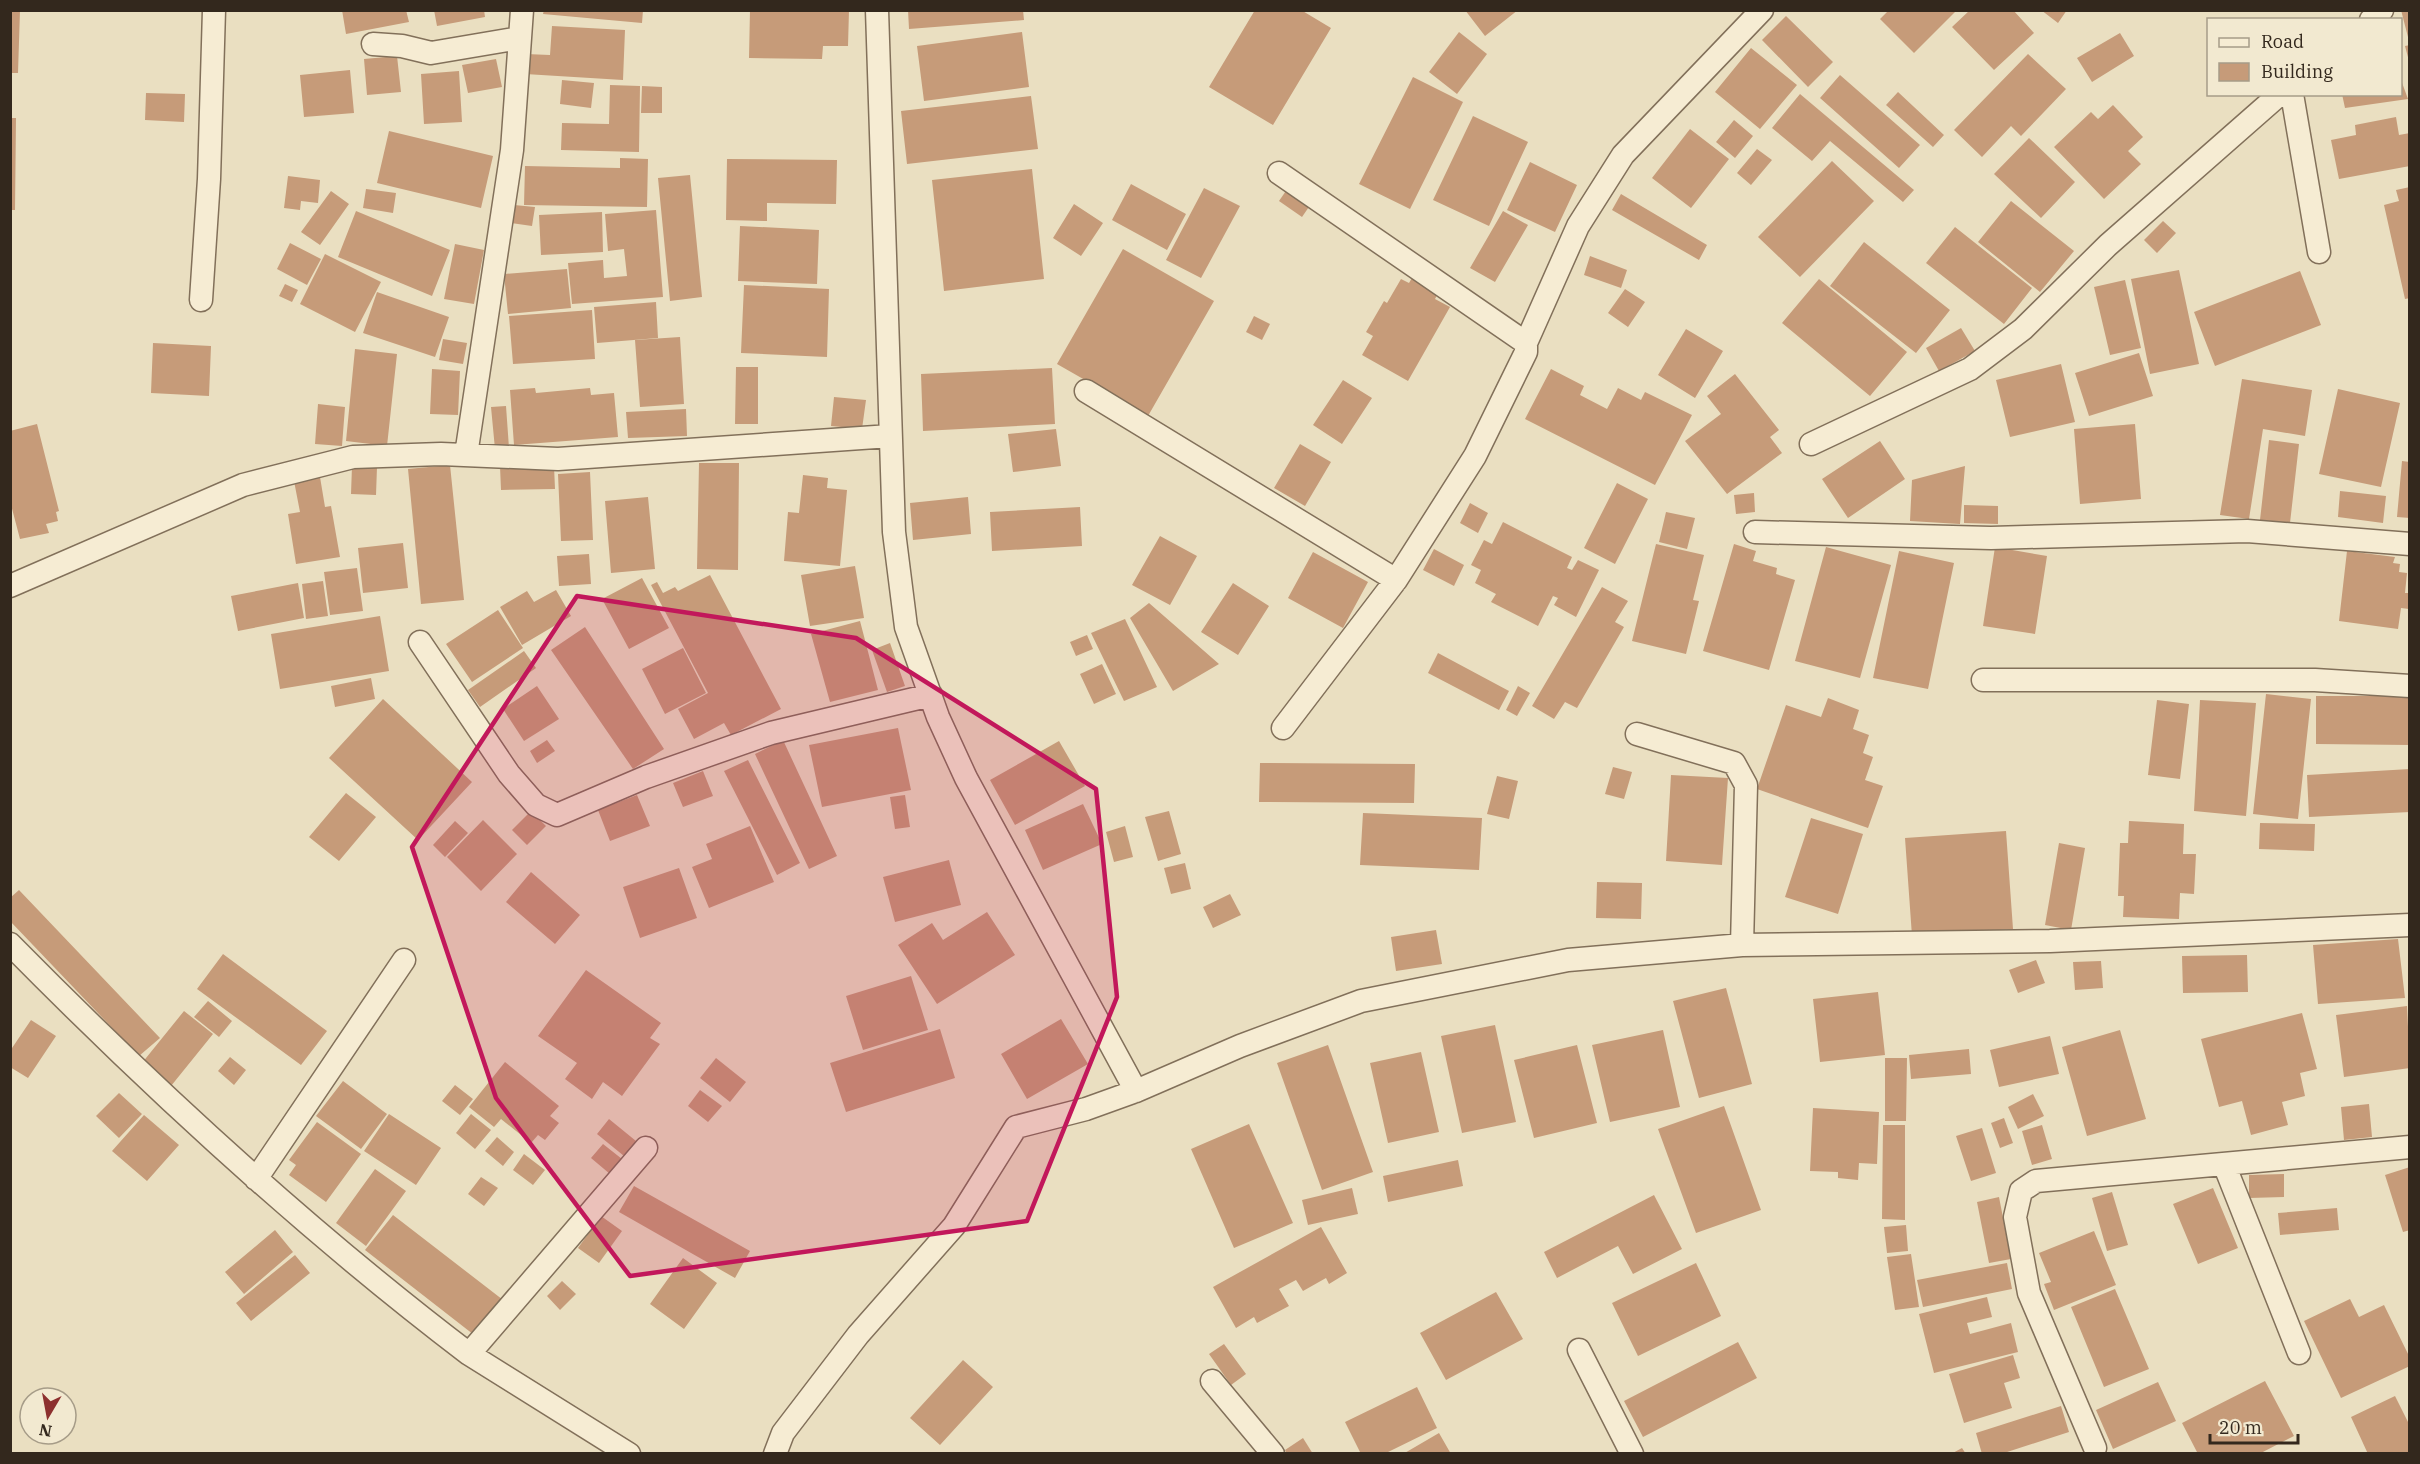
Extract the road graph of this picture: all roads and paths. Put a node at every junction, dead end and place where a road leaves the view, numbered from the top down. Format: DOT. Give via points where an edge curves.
graph roads {
  1 [pos="214,10"];
  2 [pos="522,10"];
  3 [pos="877,10"];
  4 [pos="1762,10"];
  5 [pos="520,38"];
  6 [pos="373,44"];
  7 [pos="2278,96"];
  8 [pos="2292,96"];
  9 [pos="1280,173"];
  10 [pos="2319,252"];
  11 [pos="201,300"];
  12 [pos="1526,343"];
  13 [pos="1086,391"];
  14 [pos="890,436"];
  15 [pos="1812,444"];
  16 [pos="466,455"];
  17 [pos="1755,532"];
  18 [pos="2409,544"];
  19 [pos="1396,580"];
  20 [pos="10,586"];
  21 [pos="420,642"];
  22 [pos="1983,680"];
  23 [pos="2409,686"];
  24 [pos="931,695"];
  25 [pos="1283,728"];
  26 [pos="1637,734"];
  27 [pos="2409,925"];
  28 [pos="10,944"];
  29 [pos="1742,945"];
  30 [pos="404,960"];
  31 [pos="1136,1091"];
  32 [pos="2409,1147"];
  33 [pos="646,1148"];
  34 [pos="2224,1164"];
  35 [pos="256,1179"];
  36 [pos="1579,1350"];
  37 [pos="2299,1353"];
  38 [pos="469,1354"];
  39 [pos="1212,1382"];
  40 [pos="2095,1448"];
  41 [pos="629,1454"];
  42 [pos="775,1454"];
  43 [pos="1273,1454"];
  44 [pos="1632,1454"];
  1 -- 11 [label="street"];
  2 -- 5 [label="street"];
  3 -- 14 [label="street"];
  4 -- 12 [label="street" via="1623,155 1578,226"];
  5 -- 6 [label="street" via="431,53"];
  5 -- 16 [label="street" via="512,150"];
  7 -- 15 [label="street" via="2108,245 2023,329 1979,363"];
  8 -- 10 [label="street"];
  9 -- 12 [label="street"];
  12 -- 19 [label="street" via="1526,352 1475,456"];
  13 -- 19 [label="street"];
  14 -- 16 [label="street" via="558,459"];
  14 -- 24 [label="street" via="894,532 906,627"];
  16 -- 20 [label="street" via="353,457 243,485"];
  17 -- 18 [label="street" via="1991,538 2247,531"];
  19 -- 25 [label="street"];
  21 -- 24 [label="street" via="510,774 536,805 557,815 646,777 771,733"];
  22 -- 23 [label="street" via="2315,680"];
  24 -- 31 [label="street" via="966,778"];
  26 -- 29 [label="street" via="1734,763 1746,785"];
  27 -- 29 [label="street" via="2050,941"];
  28 -- 35 [label="street"];
  29 -- 31 [label="street" via="1568,960 1361,1001 1240,1046"];
  30 -- 35 [label="street"];
  31 -- 42 [label="street" via="1016,1127 954,1226 858,1335 783,1433"];
  32 -- 34 [label="street"];
  33 -- 38 [label="street"];
  34 -- 37 [label="street"];
  34 -- 40 [label="street" via="2036,1181 2021,1191 2015,1216 2029,1293"];
  35 -- 38 [label="street"];
  36 -- 44 [label="street"];
  38 -- 41 [label="street"];
  39 -- 43 [label="street"];
}
